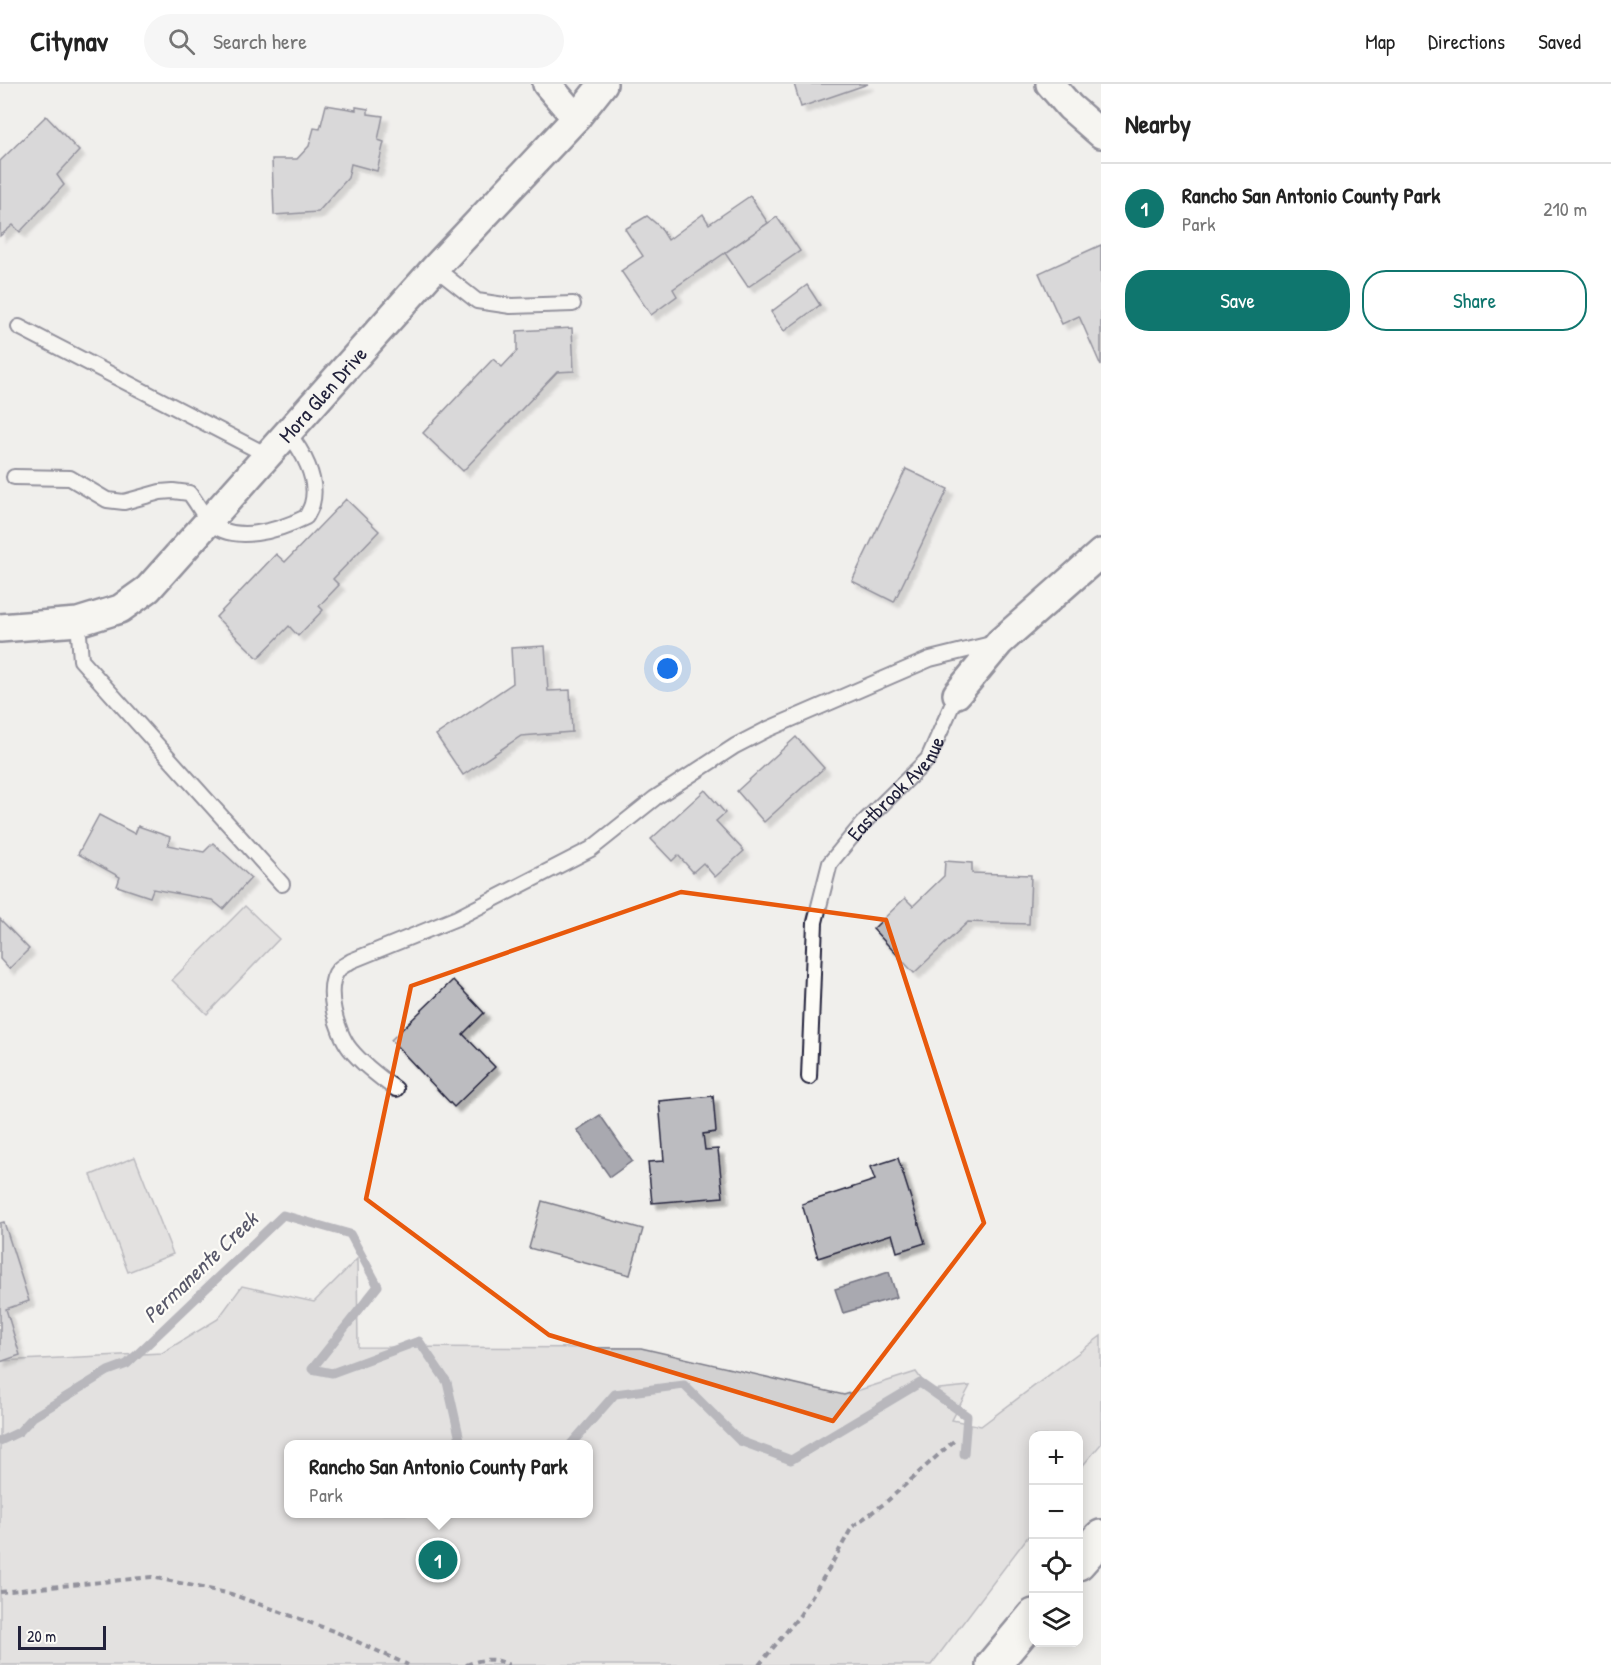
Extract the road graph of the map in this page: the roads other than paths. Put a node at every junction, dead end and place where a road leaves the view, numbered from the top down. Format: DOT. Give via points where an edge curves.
graph roads {
  1 [pos="547,84"];
  2 [pos="603,84"];
  3 [pos="1050,84"];
  4 [pos="576,118"];
  5 [pos="1101,134"];
  6 [pos="435,268"];
  7 [pos="573,304"];
  8 [pos="20,327"];
  9 [pos="287,432"];
  10 [pos="267,454"];
  11 [pos="14,477"];
  12 [pos="208,520"];
  13 [pos="1101,554"];
  14 [pos="78,622"];
  15 [pos="0,628"];
  16 [pos="1000,642"];
  17 [pos="957,694"];
  18 [pos="282,884"];
  19 [pos="809,1077"];
  20 [pos="396,1089"];
  21 [pos="1101,1537"];
  22 [pos="1083,1557"];
  23 [pos="1029,1622"];
  24 [pos="993,1665"];
  1 -- 4 [label="street"];
  2 -- 4 [label="street, Mora Glen Drive"];
  3 -- 5 [label="street" via="1070,108"];
  4 -- 6 [label="street, Mora Glen Drive"];
  6 -- 7 [label="lane" via="477,301 511,306"];
  6 -- 9 [label="street, Mora Glen Drive"];
  8 -- 10 [label="lane"];
  9 -- 10 [label="street, Mora Glen Drive"];
  9 -- 12 [label="lane" via="299,446 314,487 306,517 257,534 223,530"];
  10 -- 12 [label="street, Mora Glen Drive"];
  11 -- 12 [label="lane" via="70,478 107,500 124,502 173,490 189,493"];
  12 -- 14 [label="street, Mora Glen Drive" via="148,589 120,609"];
  13 -- 16 [label="street, Eastbrook Avenue"];
  14 -- 15 [label="street, Mora Glen Drive"];
  14 -- 18 [label="lane" via="81,660"];
  16 -- 17 [label="street, Eastbrook Avenue"];
  16 -- 20 [label="lane" via="930,659 766,730 655,798 591,849 457,918 351,961 338,970 332,1004 348,1047 367,1068"];
  17 -- 19 [label="lane, Eastbrook Avenue" via="928,759 863,823 830,863 815,922"];
  21 -- 22 [label="highway"];
  23 -- 24 [label="highway"];
}
